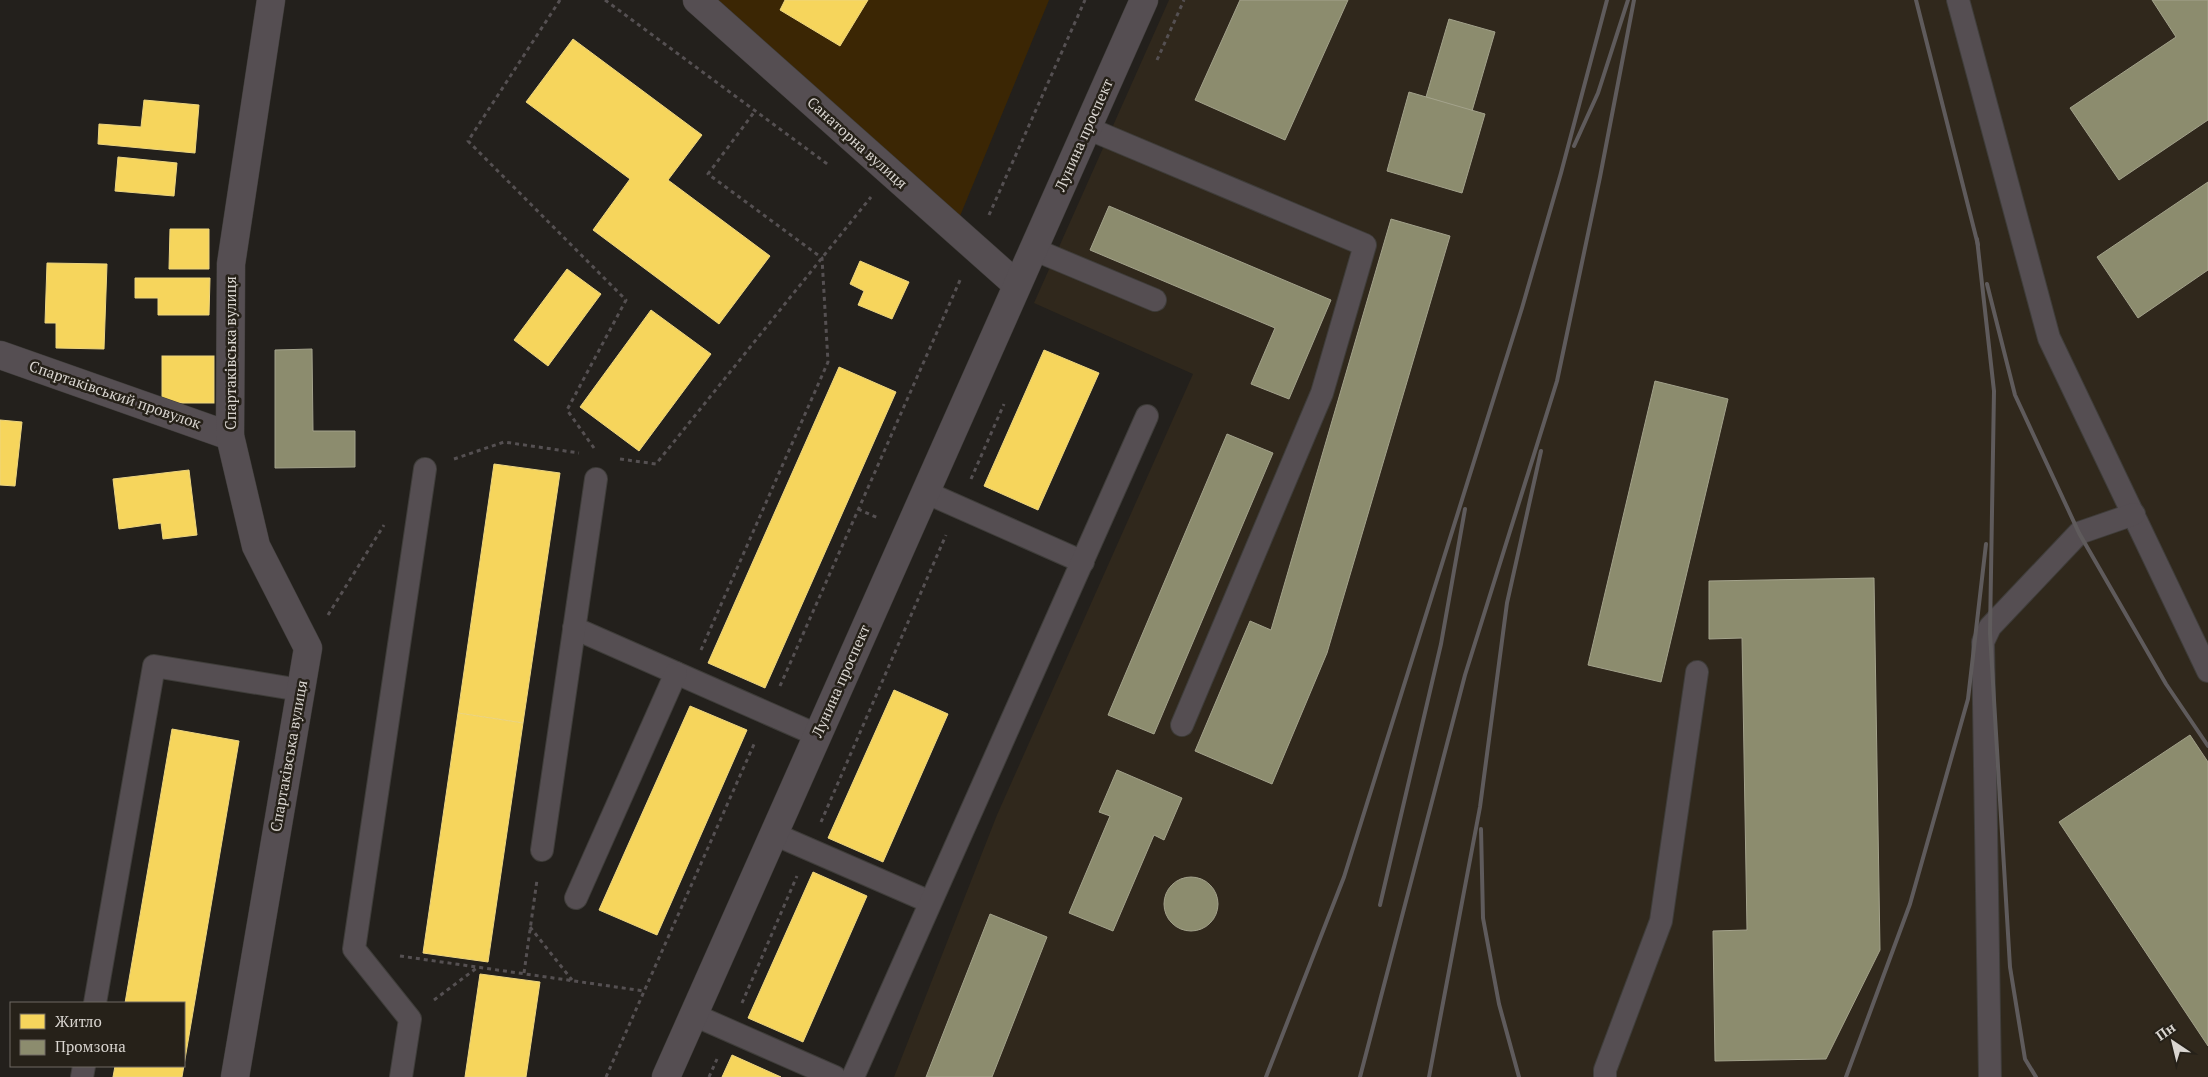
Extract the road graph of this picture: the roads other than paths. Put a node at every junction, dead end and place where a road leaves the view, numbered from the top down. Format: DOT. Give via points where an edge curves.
graph roads {
  1 [pos="271,0"];
  2 [pos="697,0"];
  3 [pos="1144,0"];
  4 [pos="1958,0"];
  5 [pos="1087,128"];
  6 [pos="1025,268"];
  7 [pos="1156,300"];
  8 [pos="0,355"];
  9 [pos="1147,416"];
  10 [pos="230,436"];
  11 [pos="425,469"];
  12 [pos="596,479"];
  13 [pos="925,492"];
  14 [pos="2134,514"];
  15 [pos="1082,562"];
  16 [pos="574,628"];
  17 [pos="2208,671"];
  18 [pos="1697,672"];
  19 [pos="682,676"];
  20 [pos="300,690"];
  21 [pos="1182,725"];
  22 [pos="817,735"];
  23 [pos="774,834"];
  24 [pos="542,850"];
  25 [pos="576,898"];
  26 [pos="930,902"];
  27 [pos="95,1002"];
  28 [pos="694,1015"];
  29 [pos="235,1077"];
  30 [pos="401,1077"];
  31 [pos="666,1077"];
  32 [pos="835,1077"];
  33 [pos="853,1077"];
  34 [pos="1604,1077"];
  35 [pos="1990,1077"];
  1 -- 10 [label="street, Спартаківська вулиця" via="231,264"];
  2 -- 6 [label="street, Санаторна вулиця" via="974,247"];
  3 -- 5 [label="street, Лунина проспект"];
  4 -- 14 [label="lane" via="2049,338"];
  5 -- 6 [label="street, Лунина проспект"];
  5 -- 21 [label="lane" via="1366,245 1322,393"];
  6 -- 7 [label="lane"];
  6 -- 13 [label="street, Лунина проспект"];
  8 -- 10 [label="street, Спартаківський провулок"];
  9 -- 15 [label="lane"];
  10 -- 20 [label="street, Спартаківська вулиця" via="256,546 308,648"];
  11 -- 30 [label="lane" via="354,949 410,1019"];
  12 -- 16 [label="lane"];
  13 -- 15 [label="lane"];
  13 -- 22 [label="street, Лунина проспект"];
  14 -- 17 [label="lane"];
  14 -- 35 [label="lane" via="2080,533 1990,627 1983,642"];
  15 -- 26 [label="lane"];
  16 -- 19 [label="lane"];
  16 -- 24 [label="lane"];
  18 -- 34 [label="lane" via="1661,921"];
  19 -- 22 [label="lane"];
  19 -- 25 [label="lane"];
  20 -- 27 [label="lane" via="154,666"];
  20 -- 29 [label="street, Спартаківська вулиця"];
  22 -- 23 [label="street, Лунина проспект"];
  23 -- 26 [label="lane"];
  23 -- 28 [label="street, Лунина проспект"];
  26 -- 33 [label="lane"];
  28 -- 31 [label="street, Лунина проспект"];
  28 -- 32 [label="lane"];
}
